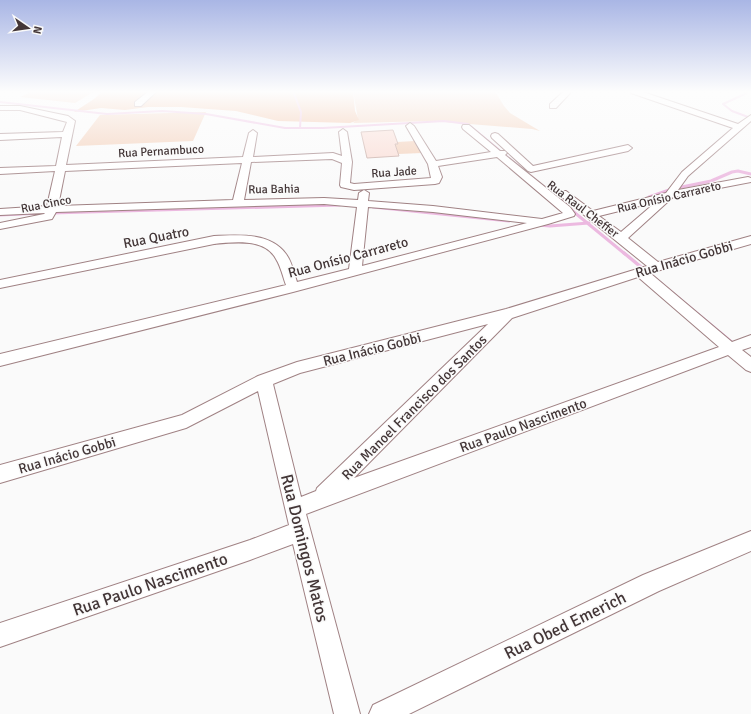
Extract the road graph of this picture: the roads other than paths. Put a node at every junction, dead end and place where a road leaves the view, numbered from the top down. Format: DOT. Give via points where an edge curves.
graph roads {
  1 [pos="70,124"];
  2 [pos="732,124"];
  3 [pos="742,124"];
  4 [pos="410,126"];
  5 [pos="466,127"];
  6 [pos="739,127"];
  7 [pos="343,132"];
  8 [pos="67,134"];
  9 [pos="253,134"];
  10 [pos="496,136"];
  11 [pos="0,137"];
  12 [pos="628,148"];
  13 [pos="504,152"];
  14 [pos="247,160"];
  15 [pos="347,162"];
  16 [pos="432,164"];
  17 [pos="61,168"];
  18 [pos="531,169"];
  19 [pos="0,171"];
  20 [pos="748,180"];
  21 [pos="365,187"];
  22 [pos="673,191"];
  23 [pos="238,203"];
  24 [pos="363,204"];
  25 [pos="96,207"];
  26 [pos="0,212"];
  27 [pos="586,212"];
  28 [pos="50,213"];
  29 [pos="546,222"];
  30 [pos="0,226"];
  31 [pos="621,238"];
  32 [pos="751,240"];
  33 [pos="656,267"];
  34 [pos="355,272"];
  35 [pos="640,272"];
  36 [pos="0,284"];
  37 [pos="293,288"];
  38 [pos="507,314"];
  39 [pos="749,342"];
  40 [pos="730,349"];
  41 [pos="0,360"];
  42 [pos="751,366"];
  43 [pos="264,381"];
  44 [pos="0,474"];
  45 [pos="320,499"];
  46 [pos="294,509"];
  47 [pos="300,531"];
  48 [pos="751,541"];
  49 [pos="0,635"];
  50 [pos="347,714"];
  51 [pos="382,714"];
  1 -- 8 [label="street"];
  2 -- 6 [label="street"];
  3 -- 6 [label="street"];
  4 -- 16 [label="street, Rua Jade"];
  5 -- 13 [label="street, Rua Onísio Carrareto"];
  6 -- 22 [label="street" via="685,174"];
  7 -- 15 [label="street, Rua Jade"];
  8 -- 11 [label="street"];
  8 -- 17 [label="street"];
  9 -- 14 [label="street"];
  10 -- 13 [label="street"];
  12 -- 18 [label="street"];
  13 -- 16 [label="street"];
  13 -- 18 [label="street, Rua Raul Cheffer"];
  13 -- 29 [label="street, Rua Onísio Carrareto" via="570,214"];
  14 -- 15 [label="street, Rua Pernambuco" via="333,156"];
  14 -- 17 [label="street, Rua Pernambuco"];
  14 -- 23 [label="street"];
  15 -- 21 [label="street, Rua Jade" via="345,185"];
  16 -- 21 [label="street, Rua Jade" via="437,177 432,182"];
  17 -- 19 [label="street, Rua Pernambuco"];
  17 -- 28 [label="street"];
  18 -- 27 [label="street, Rua Raul Cheffer"];
  20 -- 22 [label="street, Rua Onísio Carrareto"];
  21 -- 24 [label="street"];
  22 -- 27 [label="street, Rua Onísio Carrareto"];
  22 -- 31 [label="street"];
  23 -- 24 [label="street, Rua Bahia" via="324,201"];
  23 -- 25 [label="street, Rua Bahia"];
  24 -- 29 [label="street, Rua Bahia"];
  24 -- 34 [label="street"];
  25 -- 28 [label="street, Rua Cinco"];
  26 -- 28 [label="street"];
  27 -- 31 [label="street, Rua Raul Cheffer"];
  28 -- 30 [label="street, Rua Cinco"];
  29 -- 34 [label="street, Rua Onísio Carrareto"];
  31 -- 33 [label="street, Rua Raul Cheffer"];
  32 -- 33 [label="street, Rua Inácio Gobbi"];
  33 -- 35 [label="street, Rua Inácio Gobbi"];
  34 -- 37 [label="street, Rua Onísio Carrareto"];
  35 -- 38 [label="street, Rua Inácio Gobbi"];
  35 -- 40 [label="street"];
  36 -- 37 [label="street, Rua Quatro" via="214,240 238,239 257,240 272,246 281,256"];
  37 -- 41 [label="street, Rua Onísio Carrareto"];
  38 -- 43 [label="street, Rua Inácio Gobbi" via="297,368"];
  38 -- 45 [label="street, Rua Manoel Francisco dos Santos"];
  39 -- 40 [label="street, Rua Paulo Nascimento"];
  40 -- 42 [label="street"];
  40 -- 45 [label="street, Rua Paulo Nascimento"];
  43 -- 44 [label="street, Rua Inácio Gobbi" via="186,421"];
  43 -- 46 [label="street, Rua Domingos Matos"];
  45 -- 46 [label="street, Rua Paulo Nascimento"];
  46 -- 47 [label="street, Rua Domingos Matos"];
  47 -- 49 [label="street, Rua Paulo Nascimento"];
  47 -- 50 [label="street, Rua Domingos Matos"];
  48 -- 51 [label="street, Rua Obed Emerich" via="651,583"];
}
